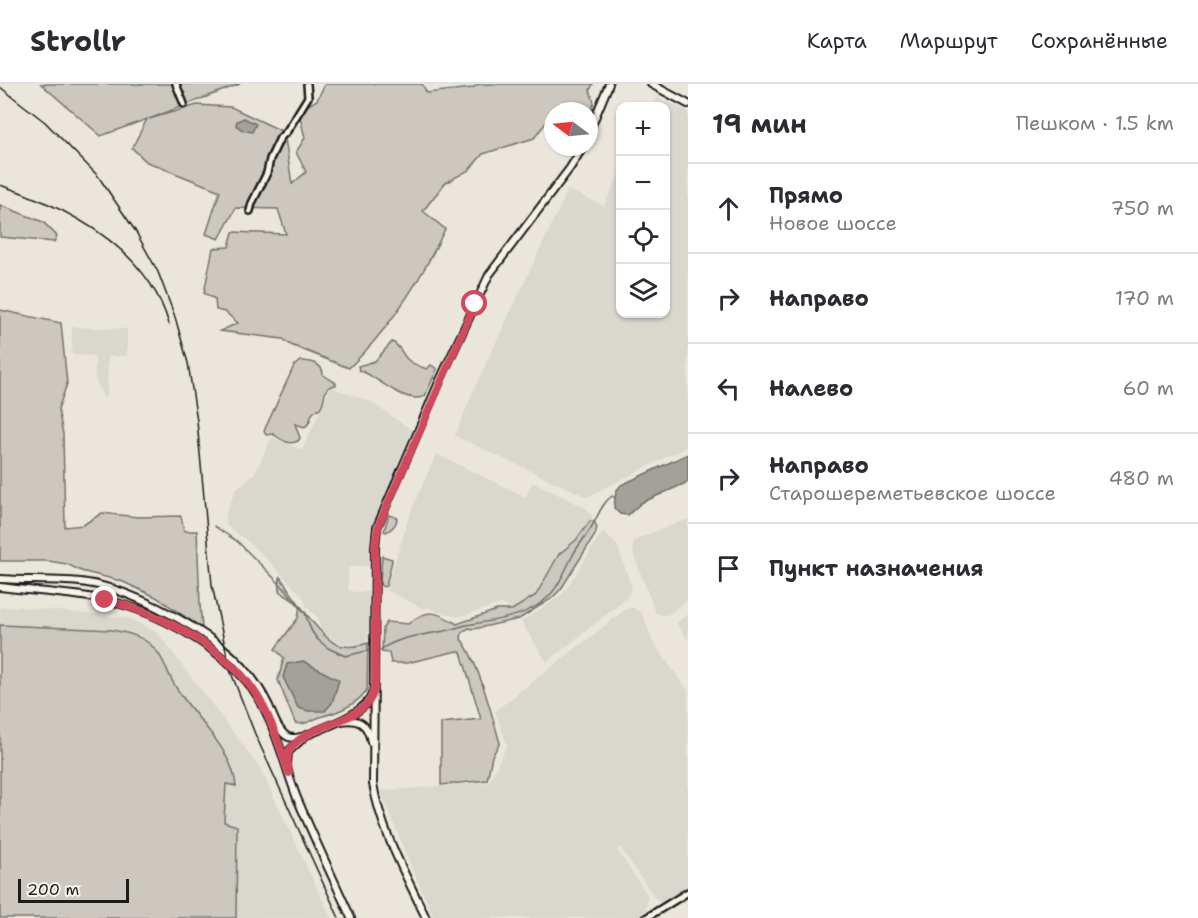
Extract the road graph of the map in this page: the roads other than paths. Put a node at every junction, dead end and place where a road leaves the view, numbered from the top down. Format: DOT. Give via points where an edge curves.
graph roads {
  1 [pos="176,84"];
  2 [pos="307,84"];
  3 [pos="609,84"];
  4 [pos="651,84"];
  5 [pos="184,104"];
  6 [pos="688,104"];
  7 [pos="598,110"];
  8 [pos="577,156"];
  9 [pos="250,211"];
  10 [pos="0,579"];
  11 [pos="0,587"];
  12 [pos="375,683"];
  13 [pos="337,722"];
  14 [pos="305,736"];
  15 [pos="372,752"];
  16 [pos="289,773"];
  17 [pos="688,892"];
  18 [pos="351,918"];
  19 [pos="426,918"];
  20 [pos="646,918"];
  1 -- 5 [label="street"];
  2 -- 9 [label="street" via="308,97 280,138"];
  3 -- 7 [label="main road"];
  4 -- 6 [label="main road"];
  8 -- 12 [label="main road" via="489,275 381,516 375,547"];
  10 -- 14 [label="main road" via="102,586 175,618 217,643 239,662 288,737"];
  11 -- 16 [label="main road" via="90,597 131,607 219,654 262,703"];
  12 -- 13 [label="main road" via="364,706"];
  12 -- 15 [label="main road"];
  13 -- 14 [label="main road"];
  13 -- 15 [label="main road" via="357,721 366,726"];
  14 -- 16 [label="main road" via="288,752"];
  15 -- 19 [label="main road" via="378,808"];
  16 -- 18 [label="main road"];
  17 -- 20 [label="street"];
}
